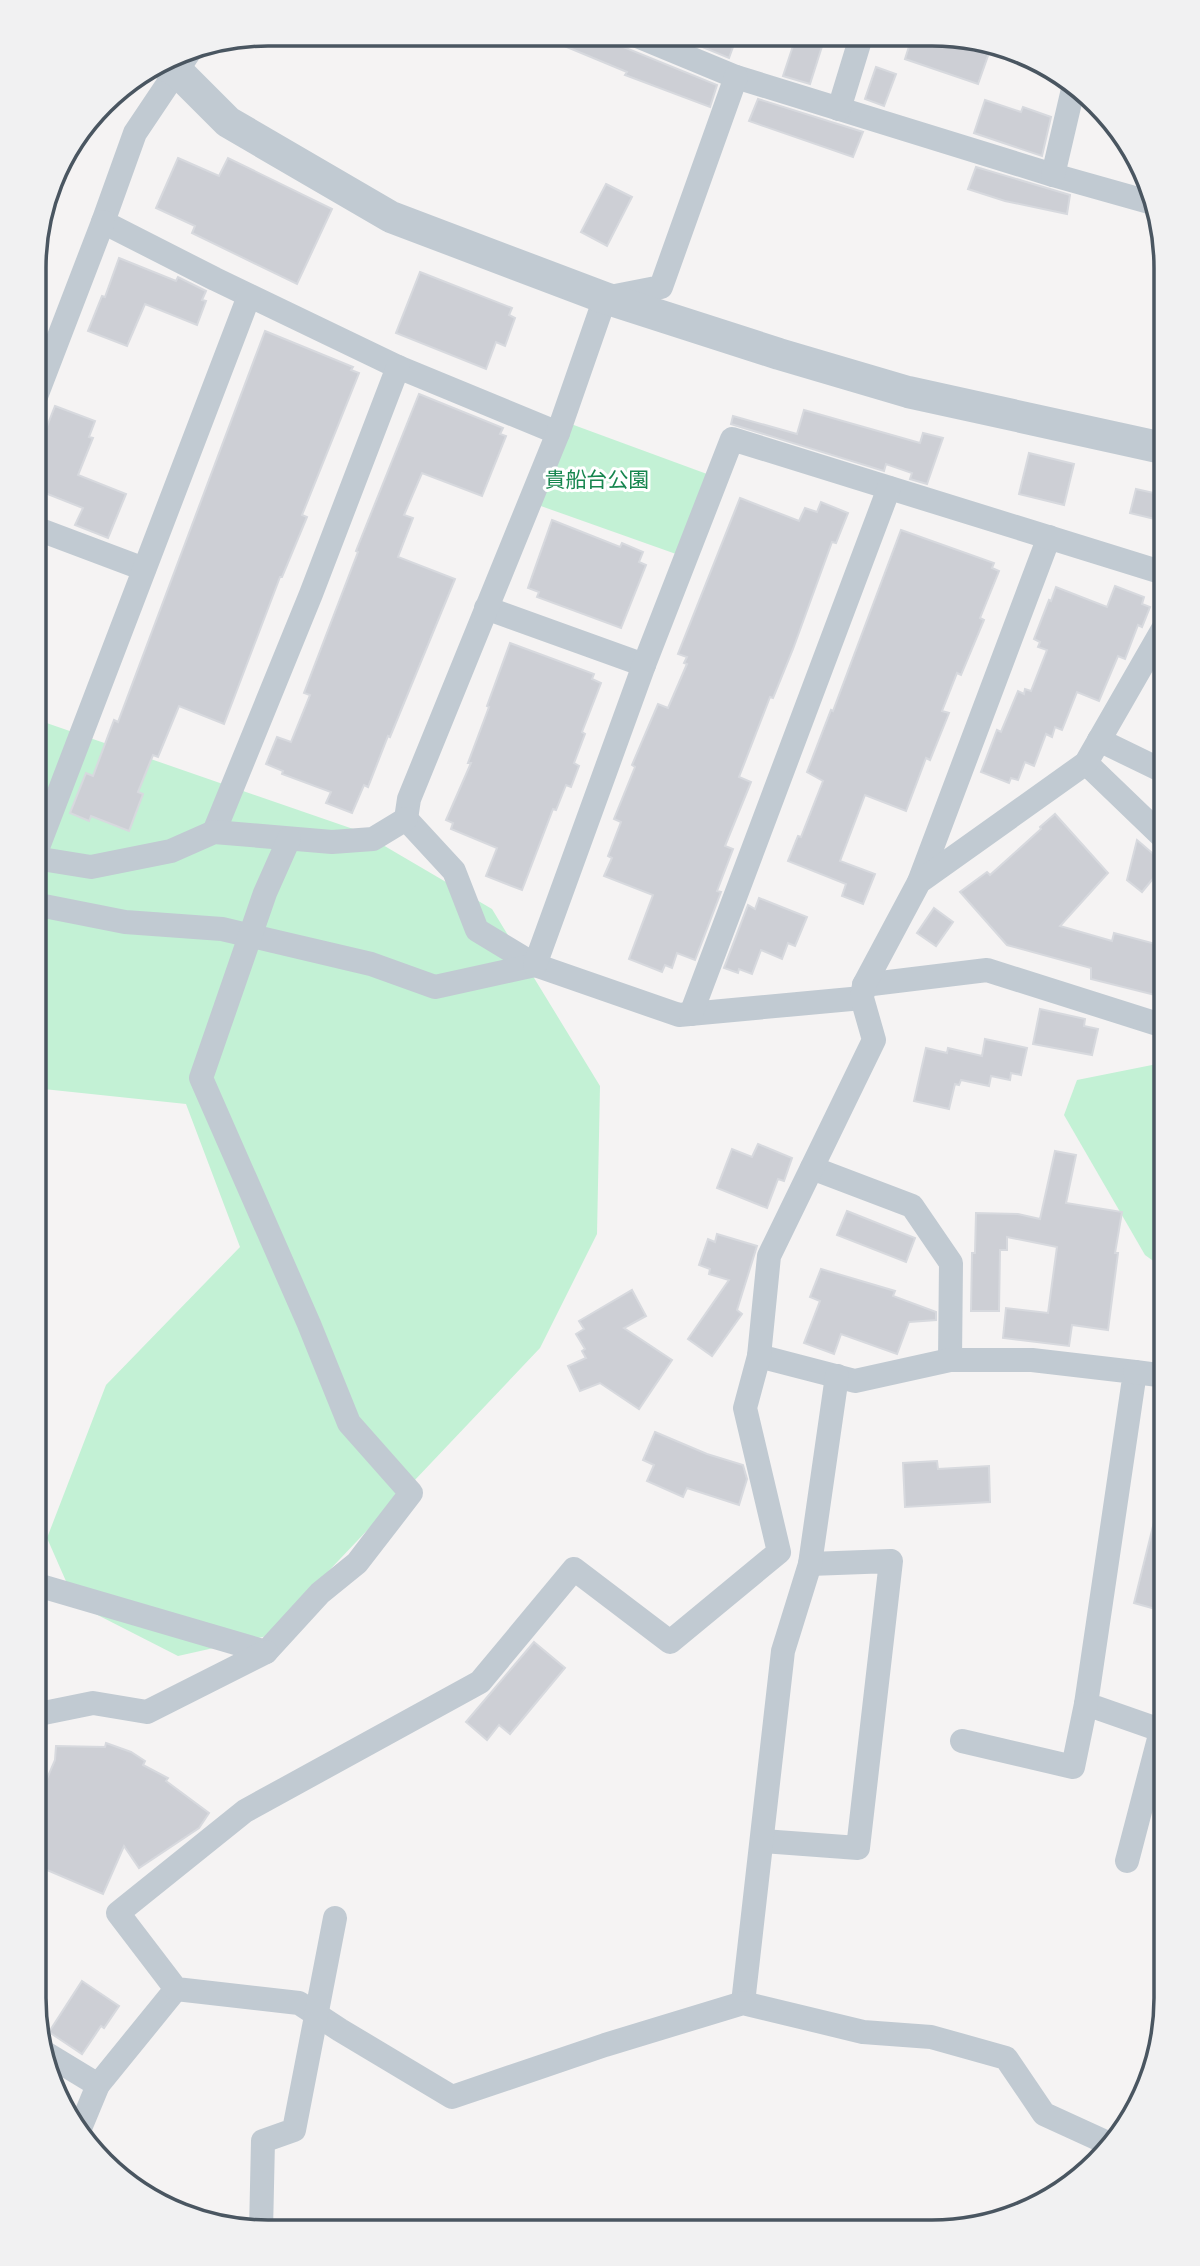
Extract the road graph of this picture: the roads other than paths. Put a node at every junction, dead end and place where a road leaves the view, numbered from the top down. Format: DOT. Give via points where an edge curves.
graph roads {
  1 [pos="662,46"];
  2 [pos="858,46"];
  3 [pos="179,64"];
  4 [pos="172,67"];
  5 [pos="736,77"];
  6 [pos="1072,95"];
  7 [pos="839,109"];
  8 [pos="1053,175"];
  9 [pos="1144,201"];
  10 [pos="103,222"];
  11 [pos="249,296"];
  12 [pos="605,298"];
  13 [pos="398,367"];
  14 [pos="46,370"];
  15 [pos="558,433"];
  16 [pos="1154,446"];
  17 [pos="889,488"];
  18 [pos="46,532"];
  19 [pos="1049,537"];
  20 [pos="144,569"];
  21 [pos="1154,570"];
  22 [pos="486,608"];
  23 [pos="1154,645"];
  24 [pos="644,665"];
  25 [pos="1099,740"];
  26 [pos="1086,762"];
  27 [pos="1154,768"];
  28 [pos="406,819"];
  29 [pos="46,825"];
  30 [pos="1154,828"];
  31 [pos="214,832"];
  32 [pos="289,839"];
  33 [pos="46,858"];
  34 [pos="919,882"];
  35 [pos="46,906"];
  36 [pos="251,936"];
  37 [pos="535,965"];
  38 [pos="863,991"];
  39 [pos="691,1014"];
  40 [pos="1154,1023"];
  41 [pos="812,1168"];
  42 [pos="759,1356"];
  43 [pos="950,1360"];
  44 [pos="1135,1372"];
  45 [pos="1154,1374"];
  46 [pos="837,1376"];
  47 [pos="810,1563"];
  48 [pos="46,1588"];
  49 [pos="266,1652"];
  50 [pos="1086,1704"];
  51 [pos="46,1713"];
  52 [pos="1154,1722"];
  53 [pos="962,1741"];
  54 [pos="1154,1764"];
  55 [pos="763,1841"];
  56 [pos="1127,1861"];
  57 [pos="335,1918"];
  58 [pos="176,1989"];
  59 [pos="743,2003"];
  60 [pos="317,2015"];
  61 [pos="54,2058"];
  62 [pos="98,2085"];
  63 [pos="83,2122"];
  64 [pos="1103,2141"];
  65 [pos="261,2220"];
  1 -- 5 [label="street"];
  2 -- 7 [label="street"];
  3 -- 12 [label="street" via="228,122 391,217"];
  4 -- 10 [label="street" via="135,133"];
  5 -- 7 [label="street"];
  5 -- 12 [label="street" via="661,287"];
  6 -- 8 [label="street"];
  7 -- 8 [label="street"];
  8 -- 9 [label="street"];
  10 -- 11 [label="street"];
  10 -- 14 [label="street"];
  11 -- 13 [label="street"];
  11 -- 20 [label="street"];
  12 -- 15 [label="street"];
  12 -- 16 [label="street" via="908,392"];
  13 -- 15 [label="street"];
  13 -- 31 [label="street"];
  15 -- 22 [label="street"];
  17 -- 19 [label="street"];
  17 -- 24 [label="street" via="732,439"];
  17 -- 39 [label="street"];
  18 -- 20 [label="street"];
  19 -- 21 [label="street"];
  19 -- 34 [label="street"];
  20 -- 29 [label="street"];
  22 -- 24 [label="street"];
  22 -- 28 [label="street" via="409,799"];
  23 -- 25 [label="street"];
  24 -- 37 [label="street"];
  25 -- 26 [label="street"];
  25 -- 27 [label="street"];
  26 -- 30 [label="street"];
  26 -- 34 [label="street"];
  28 -- 32 [label="street" via="373,838 332,842"];
  28 -- 37 [label="street" via="454,871 477,930"];
  31 -- 32 [label="street"];
  31 -- 33 [label="street" via="171,851 91,867"];
  32 -- 36 [label="street"];
  34 -- 38 [label="street"];
  35 -- 36 [label="street" via="125,922 222,929"];
  36 -- 37 [label="street" via="371,964 435,986"];
  36 -- 49 [label="street" via="201,1078 349,1423 411,1493 357,1563 320,1593"];
  37 -- 39 [label="street" via="679,1015"];
  38 -- 39 [label="street"];
  38 -- 40 [label="street" via="987,970"];
  38 -- 41 [label="street" via="874,1040"];
  41 -- 42 [label="street" via="769,1256"];
  41 -- 43 [label="street" via="912,1206 951,1263"];
  42 -- 46 [label="street"];
  42 -- 58 [label="street" via="745,1408 779,1552 670,1642 574,1569 480,1682 245,1811 118,1913"];
  43 -- 44 [label="street" via="1032,1360"];
  43 -- 46 [label="street" via="855,1381"];
  44 -- 45 [label="street"];
  44 -- 50 [label="street"];
  46 -- 47 [label="street"];
  47 -- 55 [label="street" via="783,1651"];
  47 -- 55 [label="street" via="891,1561 858,1848"];
  48 -- 49 [label="street"];
  49 -- 51 [label="street" via="147,1712 93,1703"];
  50 -- 52 [label="street"];
  50 -- 53 [label="street" via="1073,1767"];
  54 -- 56 [label="street"];
  55 -- 59 [label="street"];
  57 -- 60 [label="street"];
  58 -- 60 [label="street" via="299,2003"];
  58 -- 62 [label="street"];
  59 -- 60 [label="street" via="452,2097"];
  59 -- 64 [label="street" via="863,2032 931,2037 1006,2058 1044,2114"];
  60 -- 65 [label="street" via="294,2130 263,2141"];
  61 -- 62 [label="street"];
  62 -- 63 [label="street"];
}
